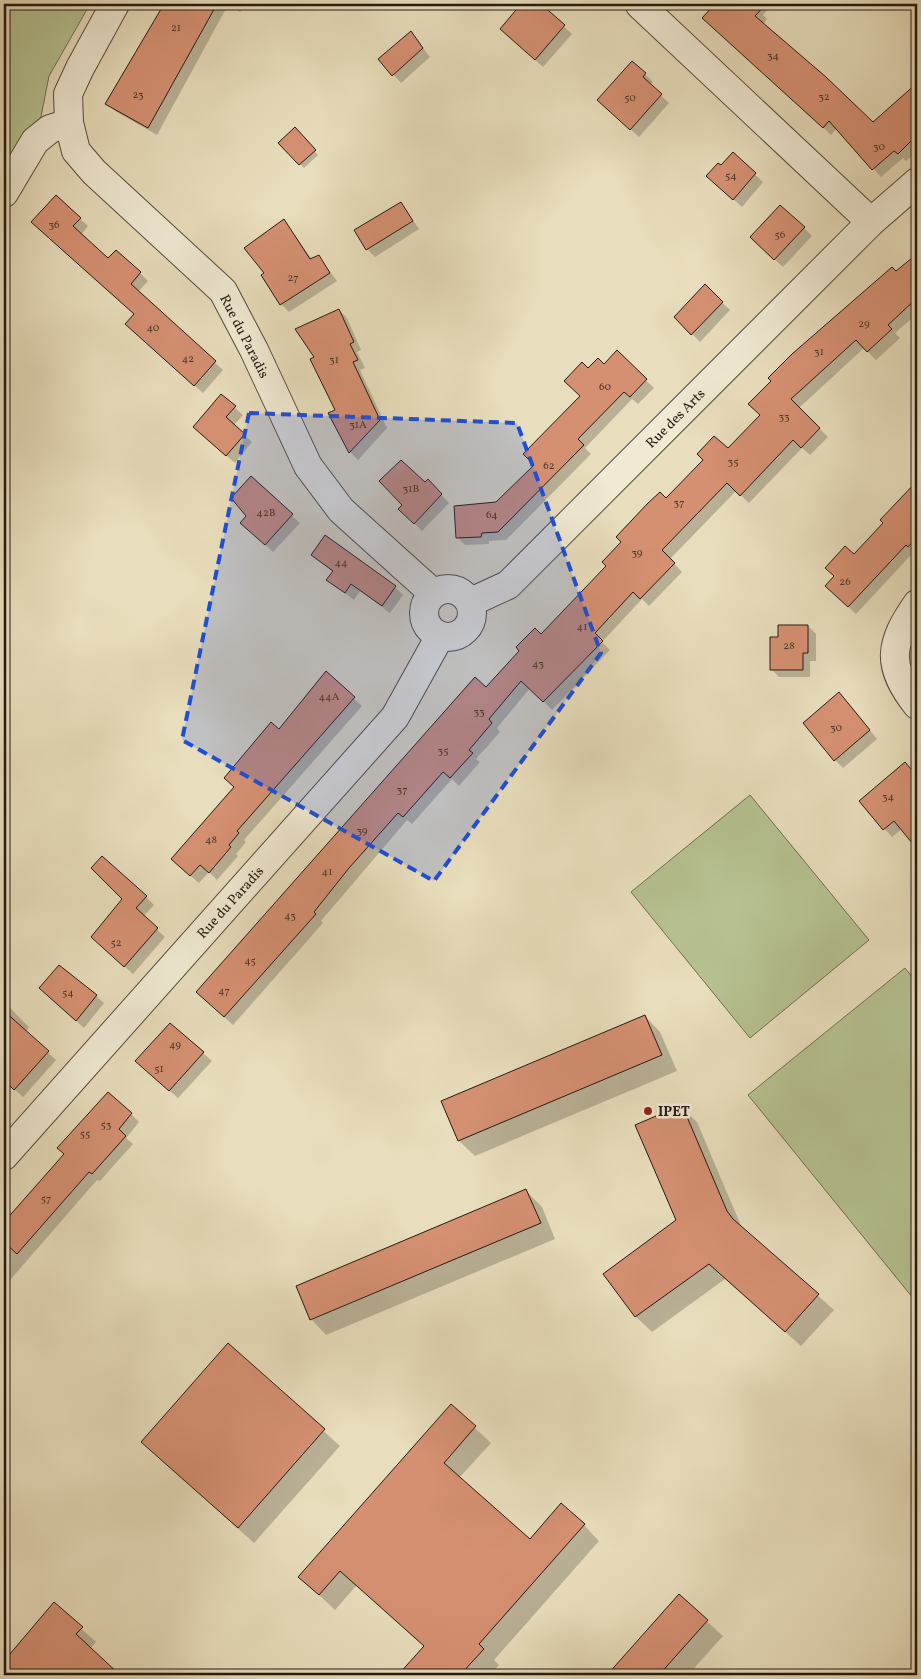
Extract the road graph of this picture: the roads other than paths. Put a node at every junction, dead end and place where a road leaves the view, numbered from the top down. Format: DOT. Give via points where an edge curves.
graph roads {
  1 [pos="115,4"];
  2 [pos="640,5"];
  3 [pos="68,123"];
  4 [pos="917,182"];
  5 [pos="4,193"];
  6 [pos="871,222"];
  7 [pos="433,594"];
  8 [pos="470,602"];
  9 [pos="917,604"];
  10 [pos="440,636"];
  11 [pos="917,705"];
  12 [pos="4,1156"];
  1 -- 3 [label="street, Rue du Paradis" via="68,94"];
  2 -- 6 [label="street"];
  3 -- 5 [label="street" via="50,129 35,141"];
  3 -- 7 [label="street, Rue du Paradis" via="76,151 94,172 223,291 308,466 341,510"];
  4 -- 6 [label="street, Rue des Arts"];
  6 -- 8 [label="street, Rue des Arts" via="508,585"];
  7 -- 8 [label="street" via="440,589 457,590"];
  7 -- 10 [label="street" via="424,608 425,620 428,628"];
  8 -- 10 [label="street" via="472,620 468,627 457,636"];
  9 -- 11 [label="street" via="896,644 894,664"];
  10 -- 12 [label="street, Rue du Paradis" via="395,717"];
}
